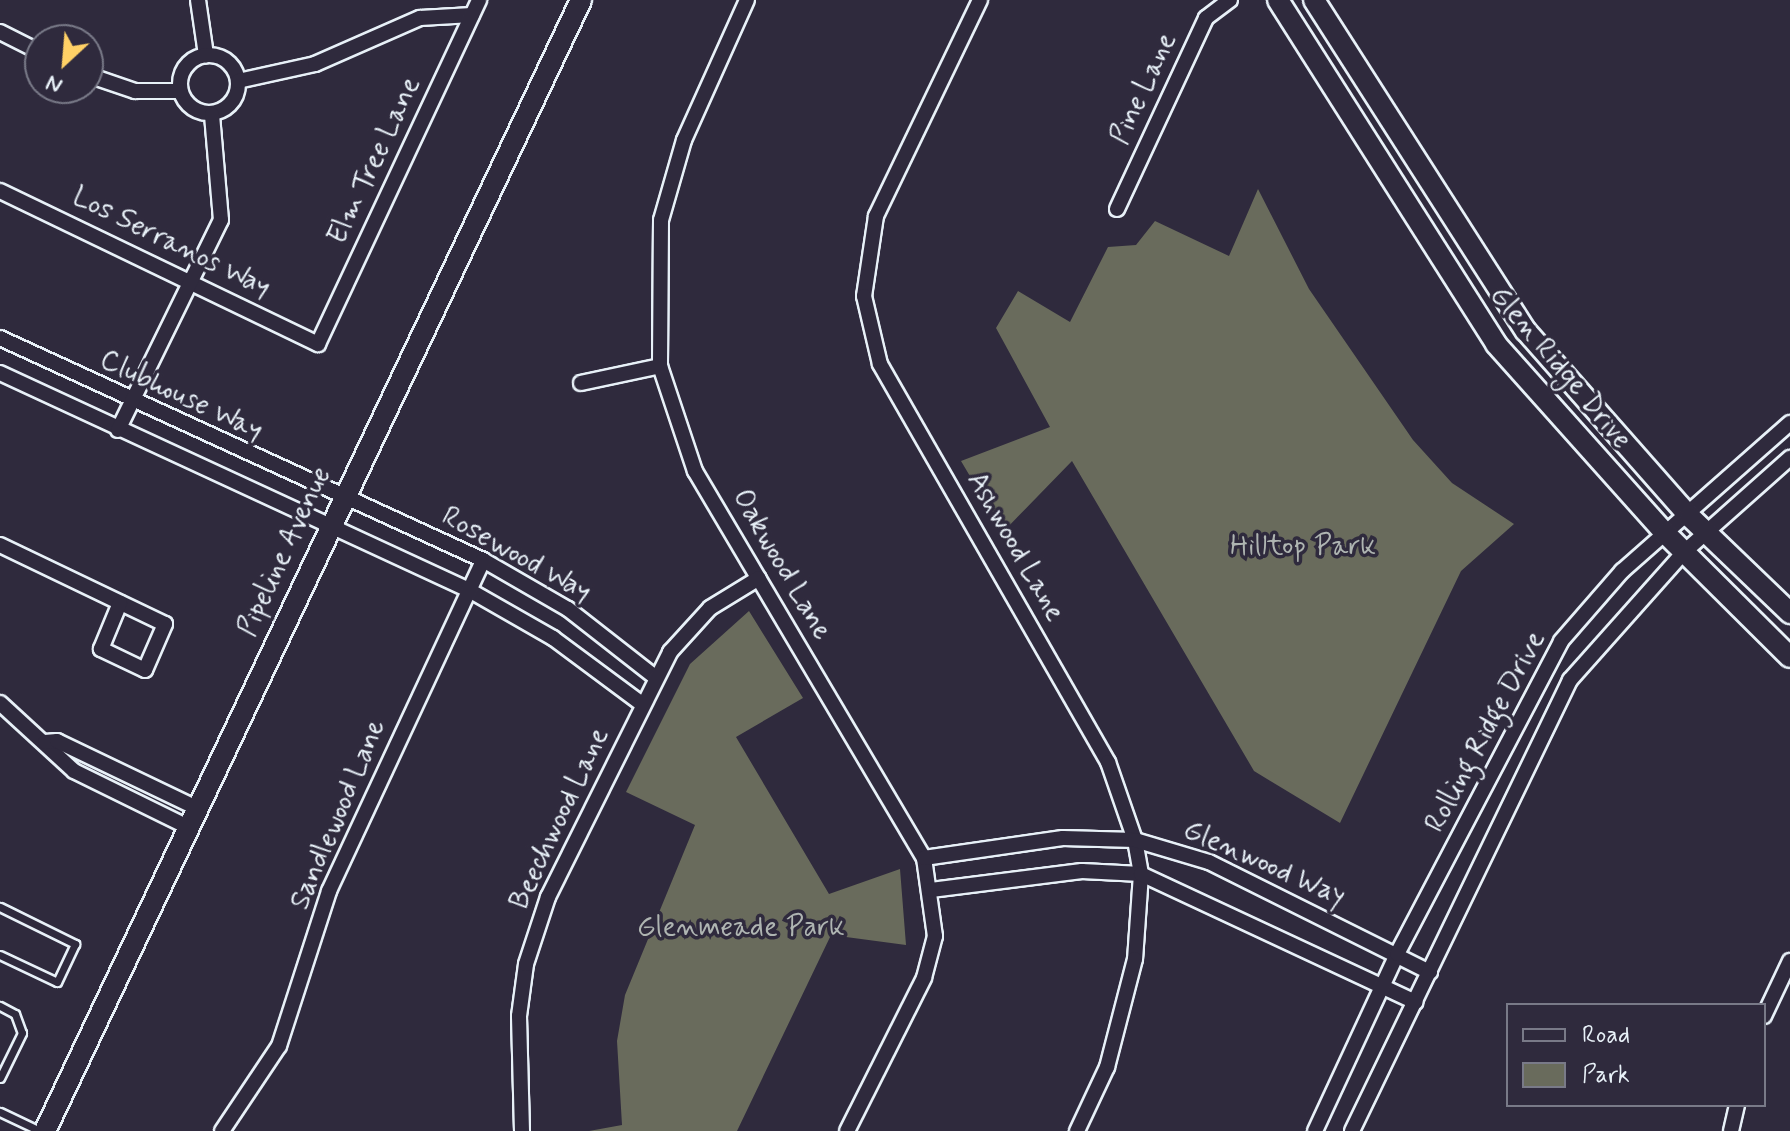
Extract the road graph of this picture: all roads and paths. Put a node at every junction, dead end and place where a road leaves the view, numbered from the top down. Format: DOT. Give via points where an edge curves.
graph roads {
  1 [pos="198,0"];
  2 [pos="479,0"];
  3 [pos="581,0"];
  4 [pos="747,0"];
  5 [pos="980,0"];
  6 [pos="1230,0"];
  7 [pos="1278,0"];
  8 [pos="1314,0"];
  9 [pos="472,15"];
  10 [pos="0,32"];
  11 [pos="24,44"];
  12 [pos="206,55"];
  13 [pos="104,80"];
  14 [pos="238,81"];
  15 [pos="180,91"];
  16 [pos="212,114"];
  17 [pos="0,191"];
  18 [pos="1117,209"];
  19 [pos="193,282"];
  20 [pos="0,338"];
  21 [pos="318,344"];
  22 [pos="660,366"];
  23 [pos="0,373"];
  24 [pos="581,383"];
  25 [pos="132,402"];
  26 [pos="1790,423"];
  27 [pos="118,430"];
  28 [pos="1790,458"];
  29 [pos="340,500"];
  30 [pos="1690,517"];
  31 [pos="326,529"];
  32 [pos="1667,535"];
  33 [pos="1709,535"];
  34 [pos="0,545"];
  35 [pos="1684,552"];
  36 [pos="483,560"];
  37 [pos="759,578"];
  38 [pos="469,590"];
  39 [pos="120,603"];
  40 [pos="1790,613"];
  41 [pos="1790,657"];
  42 [pos="655,677"];
  43 [pos="0,703"];
  44 [pos="642,704"];
  45 [pos="45,742"];
  46 [pos="134,778"];
  47 [pos="127,797"];
  48 [pos="197,808"];
  49 [pos="188,827"];
  50 [pos="1135,840"];
  51 [pos="924,858"];
  52 [pos="1141,874"];
  53 [pos="931,890"];
  54 [pos="0,907"];
  55 [pos="1397,954"];
  56 [pos="0,955"];
  57 [pos="1790,961"];
  58 [pos="1430,972"];
  59 [pos="1384,986"];
  60 [pos="1416,1002"];
  61 [pos="0,1006"];
  62 [pos="1766,1012"];
  63 [pos="0,1078"];
  64 [pos="1737,1107"];
  65 [pos="0,1112"];
  66 [pos="42,1131"];
  67 [pos="222,1131"];
  68 [pos="522,1131"];
  69 [pos="847,1131"];
  70 [pos="1077,1131"];
  71 [pos="1315,1131"];
  72 [pos="1352,1131"];
  73 [pos="1731,1131"];
  1 -- 12 [label="street"];
  2 -- 9 [label="street, Elm Tree Lane"];
  3 -- 29 [label="street, Pipeline Avenue"];
  4 -- 22 [label="street, Oakwood Lane" via="684,140 661,220"];
  5 -- 50 [label="street, Ashwood Lane" via="876,216 865,268 868,325 880,364 1108,762"];
  6 -- 18 [label="street, Pine Lane" via="1206,18"];
  7 -- 32 [label="street, Glen Ridge Drive" via="1496,344"];
  8 -- 30 [label="street, Glen Ridge Drive" via="1526,331"];
  9 -- 14 [label="street" via="420,18 315,64"];
  9 -- 21 [label="street, Elm Tree Lane"];
  10 -- 11 [label="street"];
  12 -- 14 [label="street" via="227,62"];
  12 -- 15 [label="street" via="185,67"];
  13 -- 15 [label="street" via="135,91"];
  14 -- 16 [label="street" via="232,103"];
  15 -- 16 [label="street" via="189,106"];
  16 -- 19 [label="street" via="222,208"];
  17 -- 19 [label="street, Los Serranos Way"];
  19 -- 21 [label="street, Los Serranos Way"];
  19 -- 25 [label="street"];
  20 -- 25 [label="street, Clubhouse Way"];
  22 -- 24 [label="street"];
  22 -- 37 [label="street, Oakwood Lane" via="695,471"];
  23 -- 27 [label="street, Clubhouse Way"];
  25 -- 27 [label="street"];
  25 -- 29 [label="street, Clubhouse Way"];
  26 -- 30 [label="street, Rolling Ridge Drive"];
  27 -- 31 [label="street, Clubhouse Way"];
  28 -- 33 [label="street, Rolling Ridge Drive"];
  29 -- 31 [label="street, Pipeline Avenue"];
  29 -- 36 [label="street, Rosewood Way"];
  30 -- 32 [label="street, Rolling Ridge Drive"];
  30 -- 33 [label="street, Glen Ridge Drive"];
  31 -- 38 [label="street, Rosewood Way"];
  31 -- 48 [label="street, Pipeline Avenue"];
  32 -- 35 [label="street, Glen Ridge Drive"];
  32 -- 55 [label="street, Rolling Ridge Drive" via="1595,598 1561,641"];
  33 -- 35 [label="street, Rolling Ridge Drive"];
  33 -- 40 [label="street, Glen Ridge Drive"];
  34 -- 39 [label="street"];
  35 -- 41 [label="street, Glen Ridge Drive"];
  35 -- 58 [label="street, Rolling Ridge Drive" via="1570,680"];
  36 -- 38 [label="street, Sandlewood Lane"];
  36 -- 42 [label="street, Rosewood Way" via="568,609"];
  37 -- 42 [label="street, Beechwood Lane" via="710,608"];
  37 -- 51 [label="street, Oakwood Lane"];
  38 -- 44 [label="street, Rosewood Way" via="553,638"];
  38 -- 67 [label="street, Sandlewood Lane" via="329,891 279,1046"];
  39 -- 39 [label="street" via="165,624 145,670 101,649"];
  42 -- 44 [label="street, Beechwood Lane"];
  43 -- 45 [label="street"];
  44 -- 68 [label="street, Beechwood Lane" via="548,897 526,964 517,1094"];
  45 -- 46 [label="street" via="57,741"];
  45 -- 47 [label="street" via="74,771"];
  46 -- 47 [label="street"];
  46 -- 48 [label="street"];
  47 -- 49 [label="street"];
  48 -- 49 [label="street, Pipeline Avenue"];
  49 -- 66 [label="street, Pipeline Avenue"];
  50 -- 51 [label="street, Glenwood Way" via="1063,838"];
  50 -- 52 [label="street, Ashwood Lane"];
  50 -- 55 [label="street, Glenwood Way" via="1209,862"];
  51 -- 53 [label="street, Oakwood Lane"];
  52 -- 53 [label="street, Glenwood Way" via="1082,871"];
  52 -- 59 [label="street, Glenwood Way"];
  52 -- 70 [label="street, Ashwood Lane" via="1135,959 1107,1067"];
  53 -- 69 [label="street, Oakwood Lane" via="935,936 924,978"];
  54 -- 56 [label="lane" via="75,944 57,982"];
  55 -- 58 [label="street, Glenwood Way"];
  55 -- 59 [label="street, Rolling Ridge Drive"];
  57 -- 62 [label="street"];
  58 -- 60 [label="street, Rolling Ridge Drive"];
  59 -- 60 [label="street, Glenwood Way"];
  59 -- 71 [label="street, Rolling Ridge Drive"];
  60 -- 72 [label="street, Rolling Ridge Drive"];
  61 -- 63 [label="lane" via="15,1014 22,1033"];
  64 -- 73 [label="street"];
  65 -- 66 [label="lane"];
}
